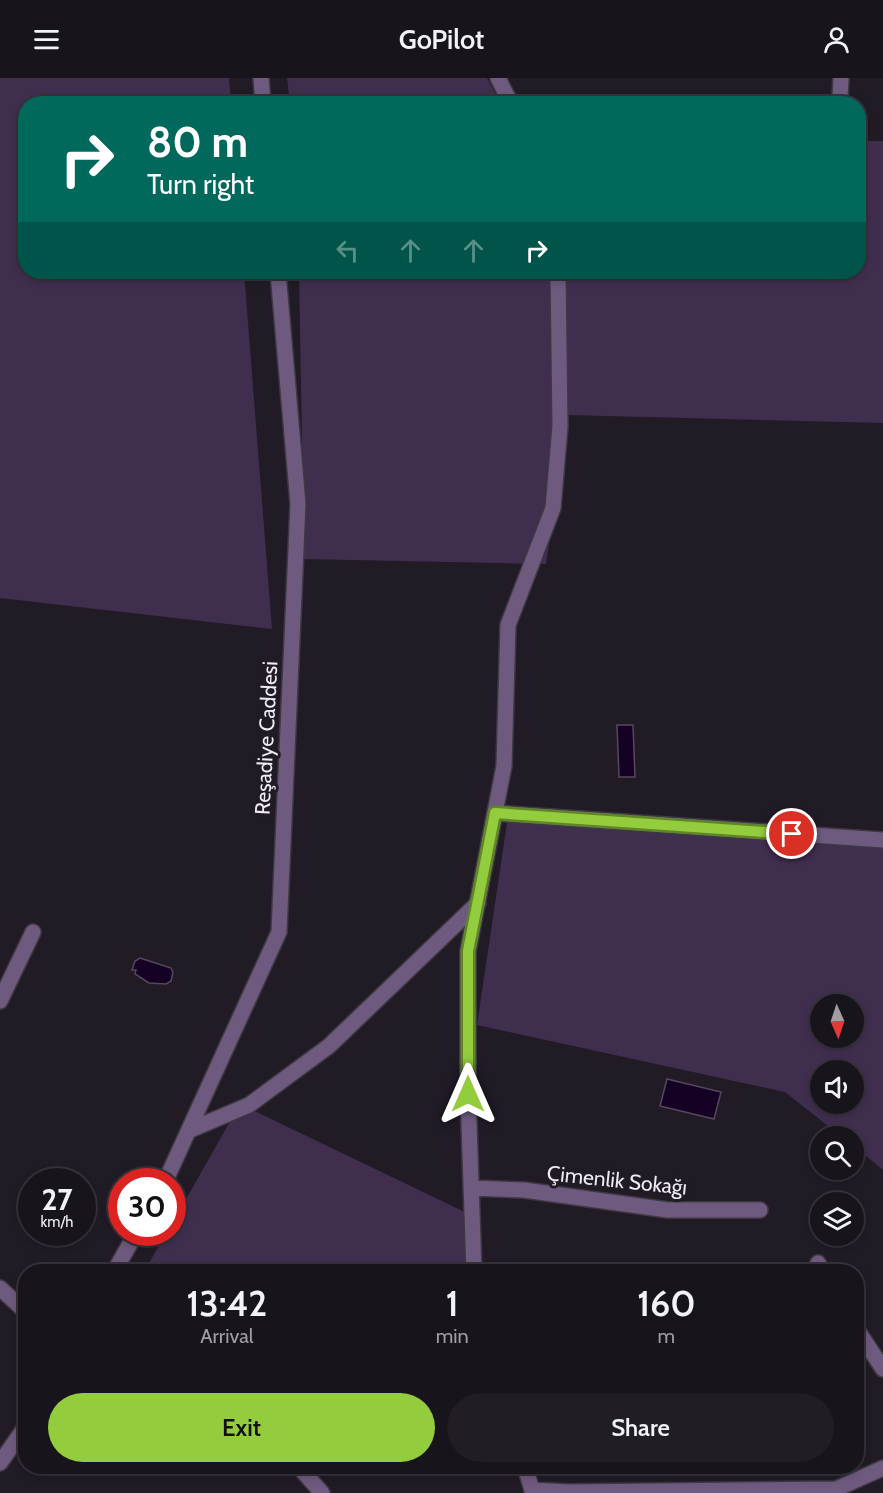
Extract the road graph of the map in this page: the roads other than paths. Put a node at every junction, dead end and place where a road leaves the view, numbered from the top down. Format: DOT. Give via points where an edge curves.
graph roads {
  1 [pos="261,78"];
  2 [pos="498,78"];
  3 [pos="840,78"];
  4 [pos="262,96"];
  5 [pos="507,96"];
  6 [pos="840,96"];
  7 [pos="279,279"];
  8 [pos="558,279"];
  9 [pos="495,813"];
  10 [pos="883,840"];
  11 [pos="478,903"];
  12 [pos="33,932"];
  13 [pos="0,1001"];
  14 [pos="190,1130"];
  15 [pos="172,1168"];
  16 [pos="471,1188"];
  17 [pos="760,1210"];
  18 [pos="130,1246"];
  19 [pos="122,1264"];
  20 [pos="474,1264"];
  21 [pos="0,1288"];
  22 [pos="18,1305"];
  23 [pos="864,1340"];
  24 [pos="883,1369"];
  25 [pos="18,1437"];
  26 [pos="0,1463"];
  27 [pos="883,1468"];
  28 [pos="305,1474"];
  29 [pos="527,1474"];
  30 [pos="532,1491"];
  31 [pos="801,1491"];
  32 [pos="837,1491"];
  33 [pos="322,1493"];
  1 -- 4 [label="street"];
  2 -- 5 [label="street"];
  3 -- 6 [label="street"];
  7 -- 14 [label="street, Reşadiye Caddesi" via="298,504 279,932"];
  8 -- 9 [label="street" via="560,426 552,508 508,625 504,766"];
  9 -- 10 [label="street"];
  9 -- 11 [label="street"];
  11 -- 14 [label="street" via="329,1046 249,1105"];
  11 -- 16 [label="street" via="468,951"];
  12 -- 13 [label="street"];
  14 -- 15 [label="street, Reşadiye Caddesi"];
  16 -- 17 [label="street, Çimenlik Sokağı" via="524,1190 668,1210"];
  16 -- 20 [label="street"];
  18 -- 19 [label="street"];
  21 -- 22 [label="street"];
  23 -- 24 [label="street"];
  25 -- 26 [label="street"];
  27 -- 32 [label="street"];
  28 -- 33 [label="street"];
  29 -- 30 [label="street"];
  30 -- 31 [label="street"];
  31 -- 32 [label="street"];
}
